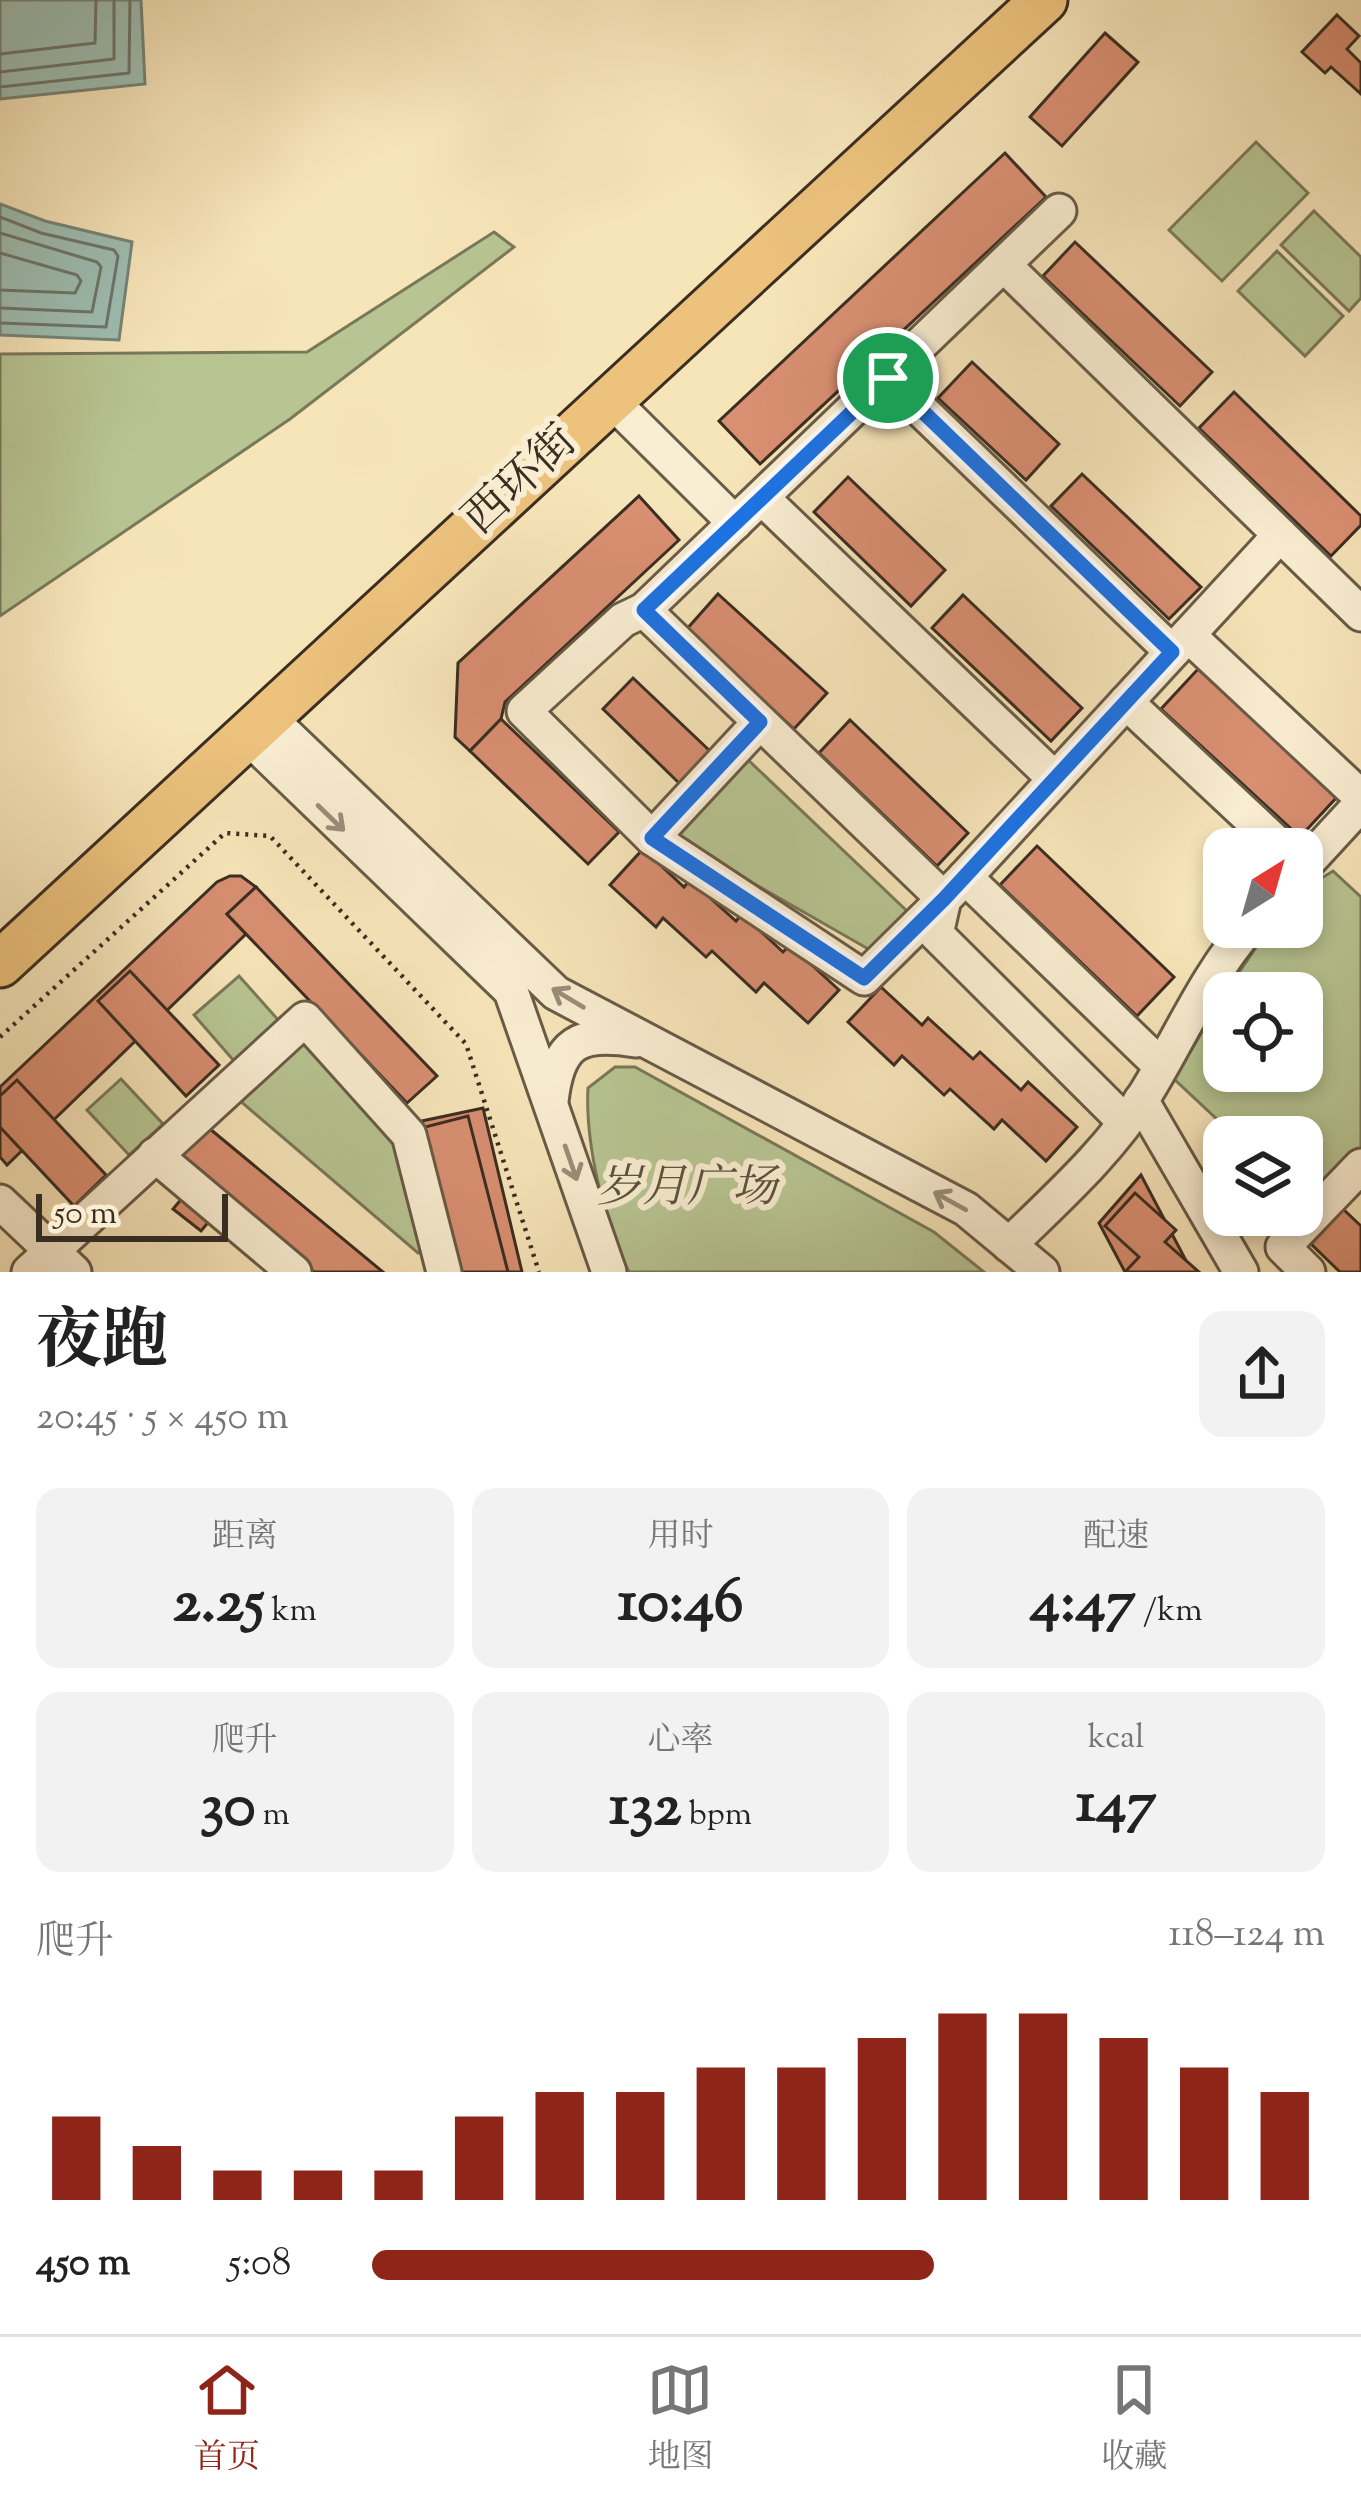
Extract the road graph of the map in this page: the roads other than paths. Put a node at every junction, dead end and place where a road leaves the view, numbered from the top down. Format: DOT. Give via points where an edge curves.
graph roads {
  1 [pos="1044,0"];
  2 [pos="1059,211"];
  3 [pos="1006,267"];
  4 [pos="888,378"];
  5 [pos="611,400"];
  6 [pos="762,498"];
  7 [pos="735,523"];
  8 [pos="1280,535"];
  9 [pos="644,610"];
  10 [pos="1361,614"];
  11 [pos="1180,644"];
  12 [pos="1126,702"];
  13 [pos="760,722"];
  14 [pos="257,726"];
  15 [pos="1055,779"];
  16 [pos="1361,800"];
  17 [pos="1260,828"];
  18 [pos="652,838"];
  19 [pos="1323,844"];
  20 [pos="954,888"];
  21 [pos="1234,948"];
  22 [pos="0,964"];
  23 [pos="649,1042"];
  24 [pos="1161,1066"];
  25 [pos="550,1104"];
  26 [pos="1133,1111"];
  27 [pos="155,1155"];
  28 [pos="1361,1166"];
  29 [pos="0,1202"];
  30 [pos="1009,1245"];
  31 [pos="441,1258"];
  32 [pos="50,1265"];
  33 [pos="294,1272"];
  34 [pos="415,1272"];
  35 [pos="609,1272"];
  36 [pos="1042,1272"];
  37 [pos="1241,1272"];
  38 [pos="1308,1272"];
  1 -- 5 [label="main road, 西环街"];
  2 -- 3 [label="street"];
  3 -- 4 [label="street"];
  3 -- 8 [label="street"];
  4 -- 6 [label="street"];
  4 -- 11 [label="street"];
  5 -- 7 [label="street"];
  5 -- 14 [label="main road, 西环街"];
  6 -- 7 [label="street"];
  6 -- 15 [label="street"];
  7 -- 9 [label="street"];
  8 -- 10 [label="street"];
  8 -- 11 [label="street"];
  9 -- 13 [label="street"];
  9 -- 18 [label="street" via="524,711"];
  11 -- 12 [label="street"];
  11 -- 16 [label="street"];
  12 -- 15 [label="street"];
  12 -- 17 [label="street"];
  13 -- 18 [label="street"];
  13 -- 20 [label="street"];
  14 -- 22 [label="main road, 西环街"];
  23 -- 14 [label="street, one-way" via="556,993"];
  14 -- 25 [label="street, one-way" via="511,992"];
  15 -- 20 [label="street"];
  16 -- 19 [label="street"];
  18 -- 20 [label="street" via="864,978"];
  20 -- 24 [label="street"];
  20 -- 26 [label="street" via="936,934"];
  21 -- 24 [label="street"];
  23 -- 25 [label="street" via="599,1034 568,1047 555,1067"];
  30 -- 23 [label="street, one-way" via="966,1209"];
  24 -- 26 [label="street"];
  25 -- 35 [label="street, one-way"];
  26 -- 30 [label="street" via="1098,1159"];
  26 -- 37 [label="street"];
  27 -- 31 [label="street" via="305,1018 409,1136"];
  27 -- 32 [label="street"];
  27 -- 33 [label="street"];
  28 -- 38 [label="street" via="1283,1247"];
  29 -- 32 [label="street"];
  30 -- 36 [label="street"];
  31 -- 34 [label="street"];
}
